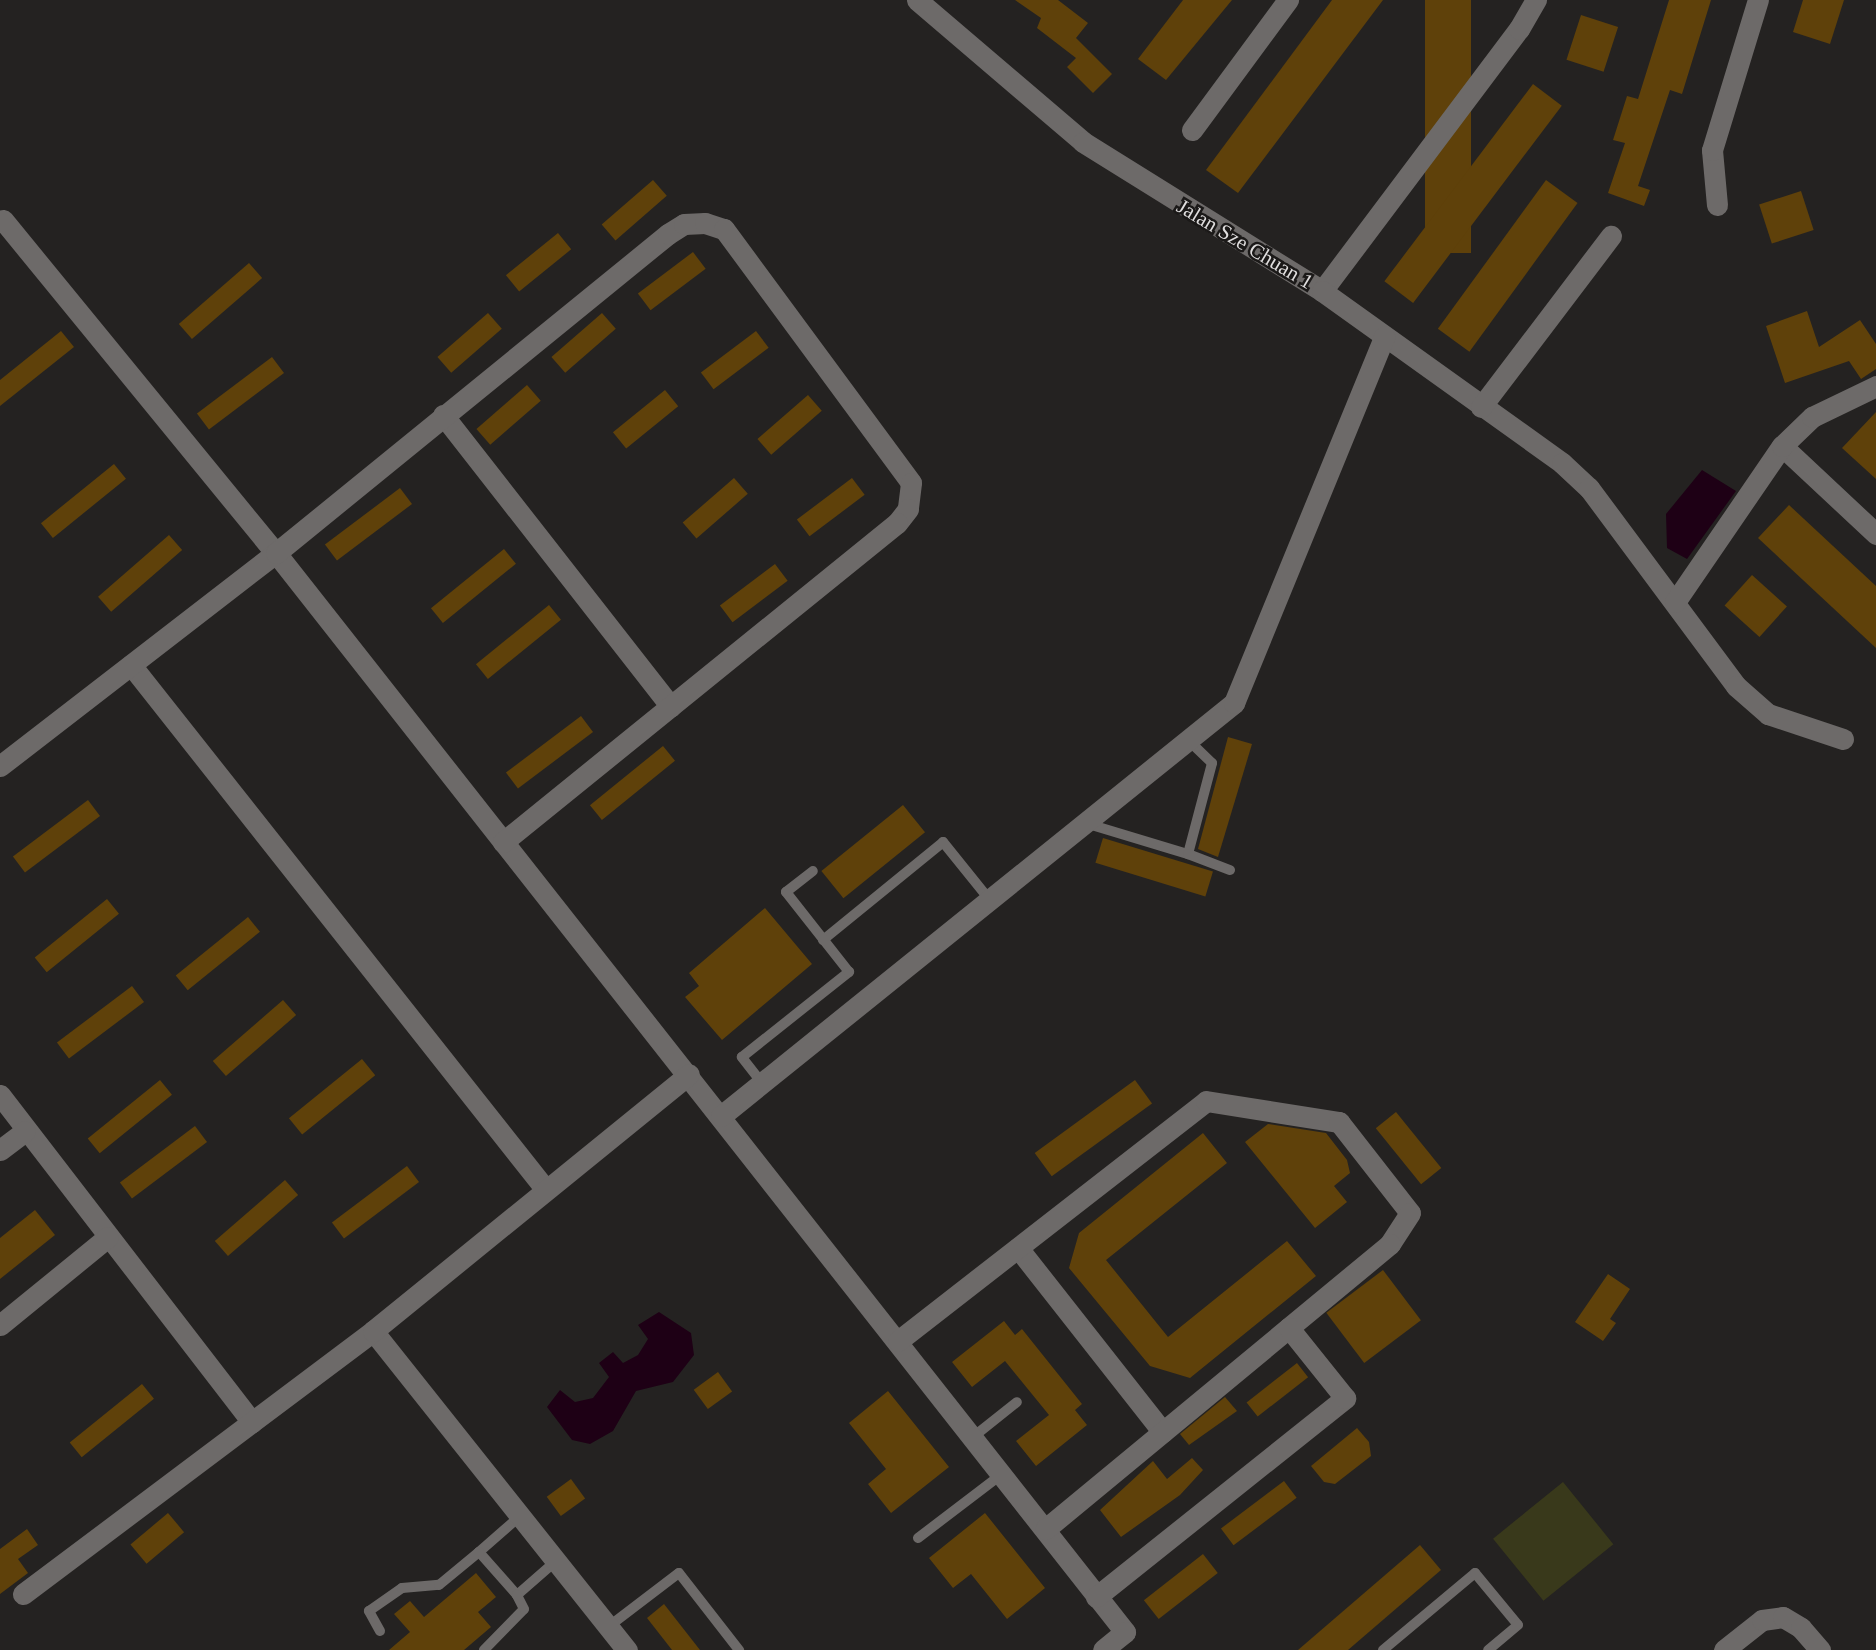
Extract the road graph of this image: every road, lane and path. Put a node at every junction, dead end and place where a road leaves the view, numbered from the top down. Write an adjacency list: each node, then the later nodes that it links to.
1 (917, 0): 9 (street, Jalan Sze Chuan 1)
2 (1288, 0): 5 (street)
3 (1536, 0): 9 (street, Jalan Sze Chuan 1)
4 (1758, 0): 6 (street)
5 (1192, 130)
6 (1717, 205)
7 (3, 220): 16 (street)
8 (1611, 236): 12 (street)
9 (1322, 291): 10 (street)
10 (1384, 338): 12 (street); 21 (street)
11 (1876, 386): 14 (street)
12 (1481, 407): 17 (street)
13 (443, 415): 16 (street); 19 (street); 19 (street)
14 (1782, 446): 15 (street); 17 (street)
15 (1876, 534)
16 (276, 553): 18 (street); 24 (street)
17 (1675, 603): 20 (street)
18 (131, 665): 22 (street); 36 (street)
19 (671, 707): 24 (street)
20 (1843, 739)
21 (1188, 740): 23 (street); 25 (lane)
22 (0, 766)
23 (1084, 823): 25 (lane); 28 (street)
24 (503, 842): 30 (street)
25 (1188, 854): 26 (lane)
26 (1230, 870)
27 (813, 871): 29 (lane)
28 (989, 899): 29 (lane); 31 (street)
29 (823, 940): 31 (lane)
30 (689, 1074): 33 (street); 36 (street)
31 (762, 1083): 33 (street)
32 (0, 1095): 34 (street)
33 (721, 1115): 42 (street)
34 (25, 1130): 35 (street); 37 (street)
35 (0, 1150)
36 (546, 1190): 41 (street)
37 (108, 1237): 39 (street); 44 (street)
38 (1018, 1248): 40 (street); 42 (street); 45 (street)
39 (0, 1325)
40 (1289, 1328): 45 (street); 55 (street)
41 (373, 1331): 44 (street); 48 (street)
42 (898, 1341): 46 (street)
43 (1017, 1402): 46 (lane)
44 (252, 1422): 53 (street)
45 (1163, 1432): 49 (street)
46 (973, 1437): 47 (street)
47 (1002, 1474): 49 (street); 50 (lane)
48 (520, 1516): 51 (lane); 52 (street)
49 (1045, 1529): 55 (street)
50 (918, 1538)
51 (479, 1552): 54 (lane); 57 (lane)
52 (556, 1561): 54 (lane); 56 (street)
53 (23, 1594)
54 (517, 1595): 58 (lane)
55 (1096, 1597): 61 (street)
56 (608, 1627): 59 (street); 60 (lane)
57 (380, 1631)
58 (484, 1650)
59 (627, 1650)
60 (739, 1650)
61 (1103, 1650)
62 (1383, 1650): 63 (lane)
63 (1488, 1650)
64 (1724, 1650): 65 (street)
65 (1820, 1650)

